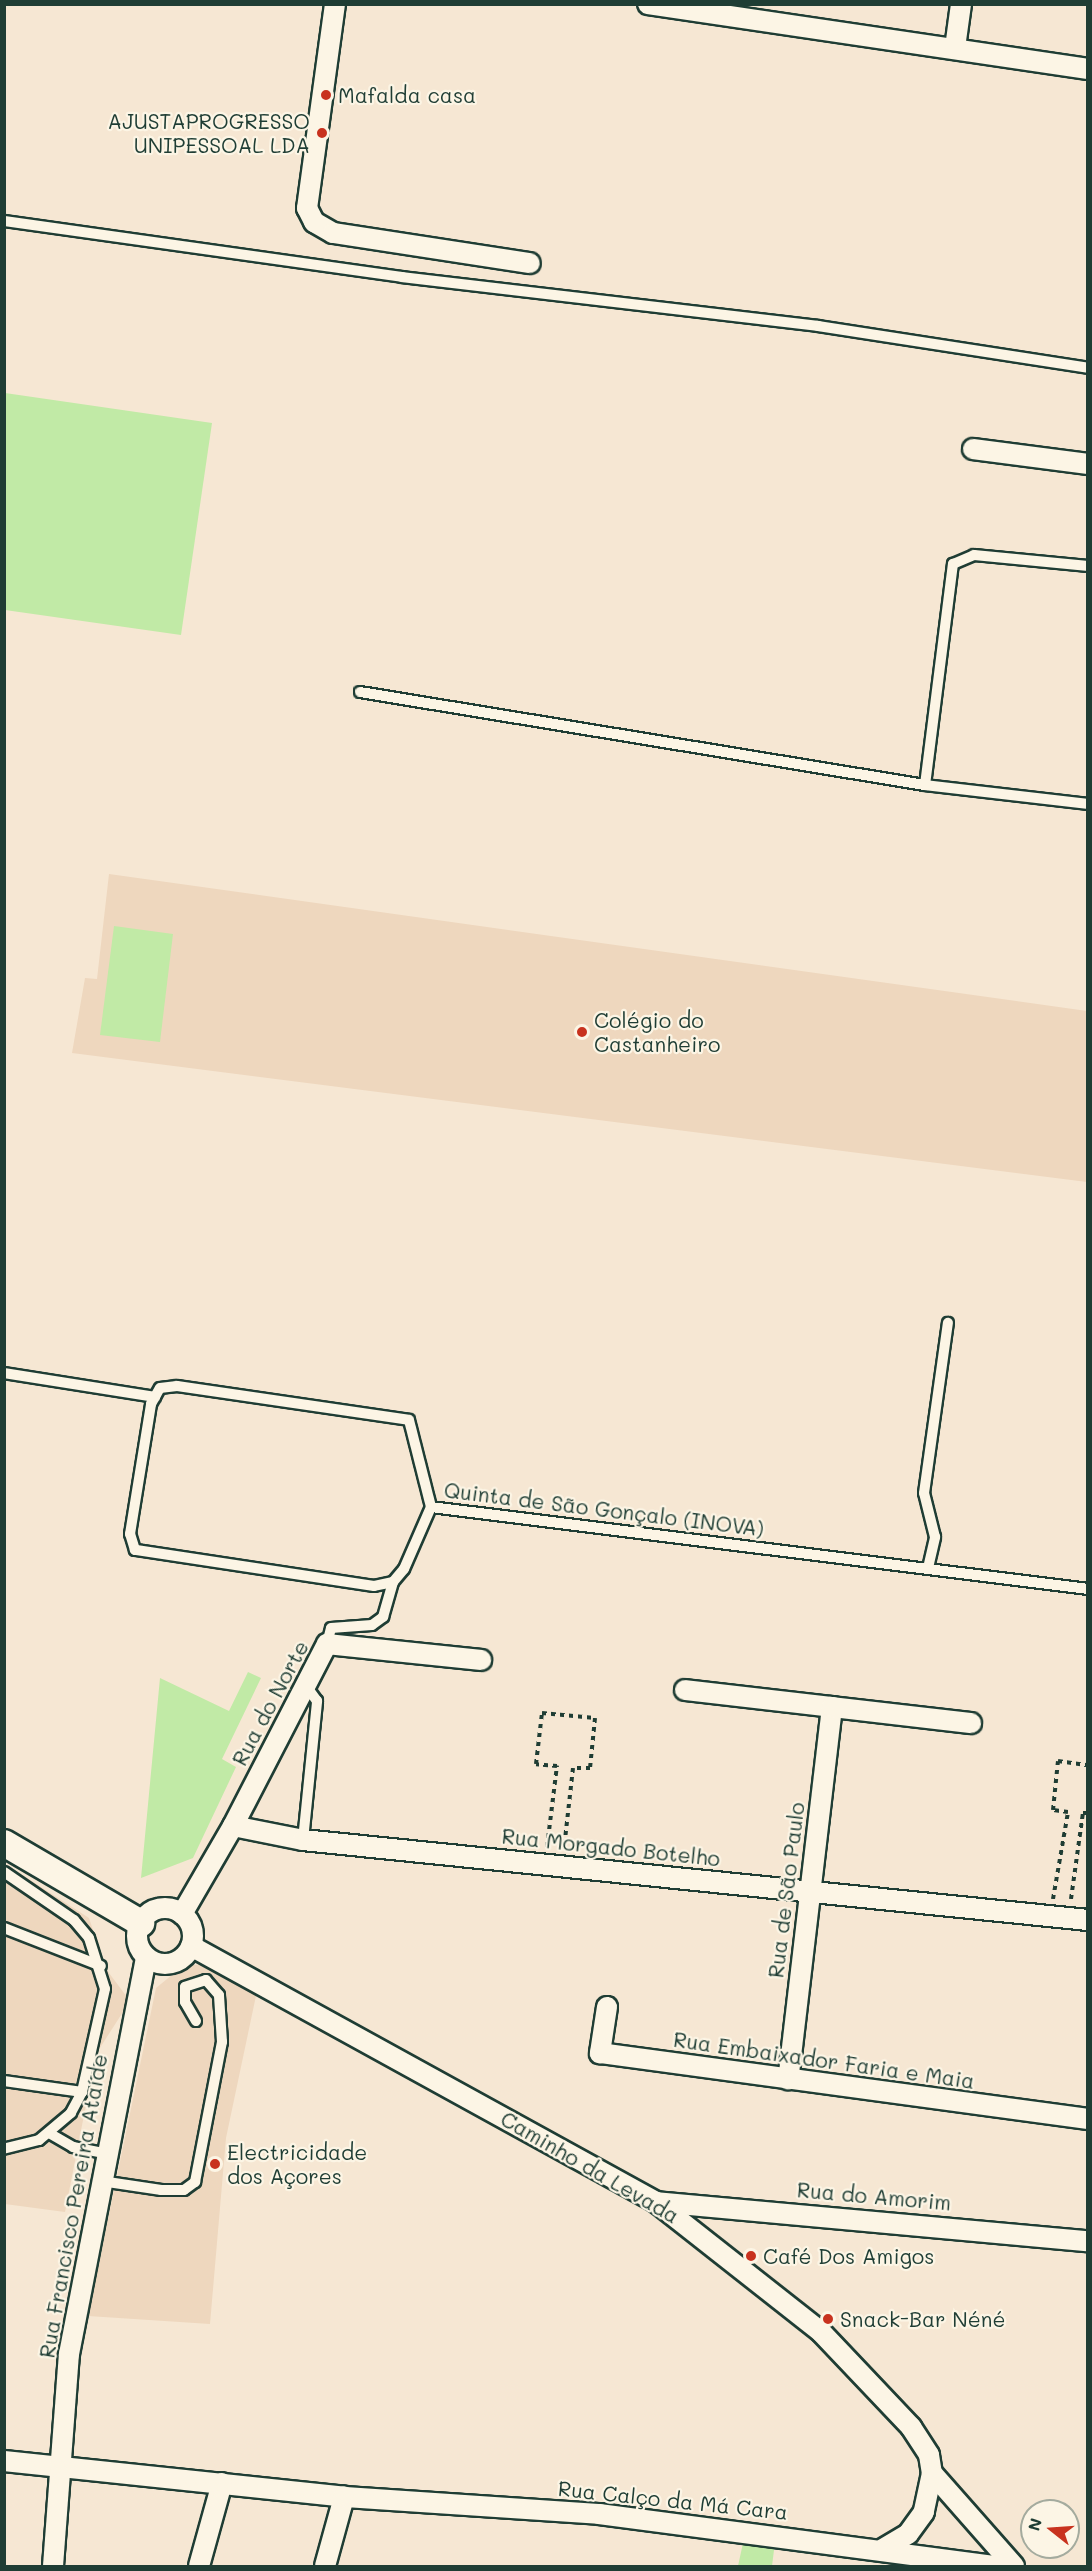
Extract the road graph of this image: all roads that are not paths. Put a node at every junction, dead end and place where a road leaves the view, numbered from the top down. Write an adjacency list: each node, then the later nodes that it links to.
1 (335, 4): 8 (street)
2 (648, 4): 4 (street)
3 (961, 4): 5 (street)
4 (669, 6): 5 (street)
5 (955, 48): 6 (street)
6 (1088, 69)
7 (4, 221): 9 (lane)
8 (530, 263)
9 (1088, 368)
10 (973, 448): 11 (street)
11 (1088, 464)
12 (1088, 566): 14 (lane)
13 (360, 692): 14 (lane)
14 (925, 785): 15 (lane)
15 (1088, 804)
16 (948, 1323): 20 (lane)
17 (4, 1373): 18 (lane)
18 (155, 1396): 19 (lane); 21 (lane)
19 (431, 1507): 20 (lane, Quinta de São Gonçalo (INOVA)); 21 (lane, Quinta de São Gonçalo (INOVA))
20 (928, 1568): 22 (lane, Quinta de São Gonçalo (INOVA))
21 (393, 1582): 23 (lane, Quinta de São Gonçalo (INOVA))
22 (1088, 1589)
23 (327, 1644): 24 (street, Rua do Norte); 25 (street, Rua do Norte)
24 (481, 1660)
25 (304, 1683): 29 (street, Rua do Norte); 30 (lane)
26 (685, 1690): 27 (street)
27 (832, 1707): 28 (street); 33 (street, Rua de São Paulo)
28 (971, 1723)
29 (233, 1826): 30 (street, Rua Morgado Botelho); 34 (street)
30 (303, 1840): 33 (street, Rua Morgado Botelho)
31 (4, 1843): 36 (street)
32 (4, 1872): 40 (lane)
33 (810, 1892): 35 (street, Rua Morgado Botelho); 43 (street, Rua de São Paulo)
34 (182, 1914): 36 (street); 38 (street)
35 (1069, 1918)
36 (141, 1923): 39 (street)
37 (4, 1928): 40 (lane)
38 (191, 1946): 39 (street); 51 (street, Caminho da Levada)
39 (146, 1957): 49 (street, Rua Francisco Pereira Ataíde)
40 (101, 1966): 45 (lane)
41 (607, 2007): 43 (street, Rua Embaixador Faria e Maia)
42 (196, 2021): 50 (lane)
43 (788, 2079): 46 (street, Rua Embaixador Faria e Maia)
44 (4, 2081): 45 (lane)
45 (82, 2092): 47 (lane)
46 (1088, 2119)
47 (49, 2133): 48 (lane); 49 (lane)
48 (4, 2149)
49 (105, 2153): 50 (street, Rua Francisco Pereira Ataíde)
50 (101, 2181): 54 (street, Rua Francisco Pereira Ataíde)
51 (656, 2202): 52 (street, Rua do Amorim); 55 (street, Caminho da Levada)
52 (1088, 2241)
53 (4, 2461): 54 (street, Rua Calço da Má Cara)
54 (60, 2466): 56 (street, Rua Calço da Má Cara); 59 (street, Rua Francisco Pereira Ataíde)
55 (932, 2473): 58 (street); 63 (street)
56 (222, 2483): 57 (street, Rua Calço da Má Cara); 60 (street)
57 (344, 2497): 58 (street, Rua Calço da Má Cara); 61 (street)
58 (883, 2549): 62 (street, Rua Calço da Má Cara)
59 (53, 2566)
60 (199, 2566)
61 (325, 2566)
62 (996, 2566)
63 (1014, 2566)

